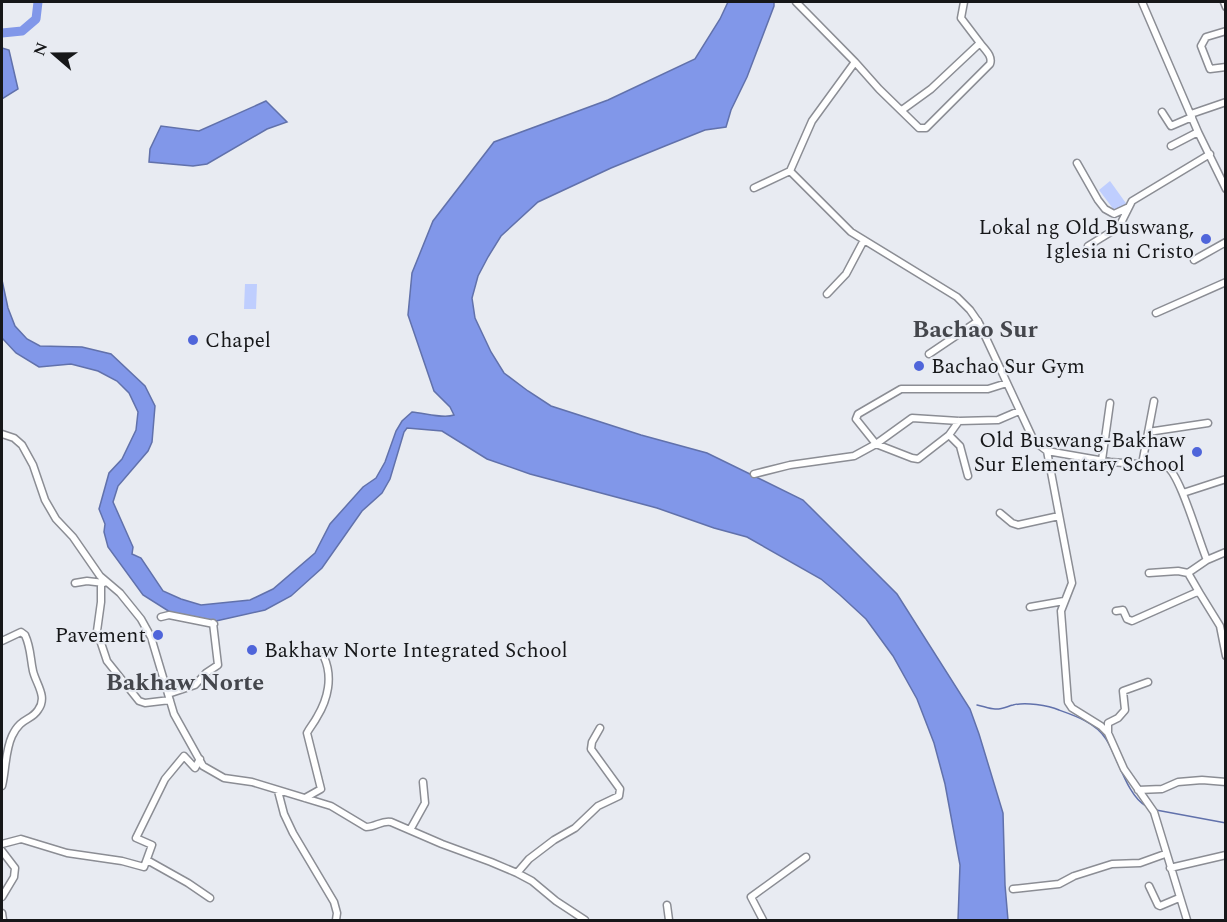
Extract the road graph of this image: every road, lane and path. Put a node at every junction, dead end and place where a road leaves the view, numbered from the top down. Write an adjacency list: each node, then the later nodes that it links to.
1 (796, 2): 8 (street)
2 (964, 2): 7 (street)
3 (1142, 2): 13 (street)
4 (1224, 2): 5 (street)
5 (1226, 7)
6 (1226, 31): 9 (street)
7 (980, 43): 11 (street); 11 (street)
8 (855, 62): 11 (street); 18 (street)
9 (1226, 66)
10 (1226, 102): 13 (street)
11 (902, 111)
12 (1162, 112): 13 (street)
13 (1191, 115): 14 (street)
14 (1198, 132): 15 (street); 16 (street)
15 (1171, 146)
16 (1210, 154): 20 (street); 21 (street)
17 (1077, 163): 21 (street)
18 (790, 171): 19 (street); 22 (street)
19 (754, 188)
20 (1226, 189)
21 (1130, 206): 24 (street)
22 (864, 240): 27 (street); 29 (street)
23 (1226, 242): 25 (street)
24 (1088, 246)
25 (1194, 260)
26 (1226, 282): 28 (street)
27 (827, 294)
28 (1156, 313)
29 (978, 321): 30 (street); 31 (street)
30 (929, 354)
31 (1006, 383): 34 (street); 40 (street)
32 (1154, 401): 37 (street)
33 (1110, 403): 42 (street)
34 (1019, 411): 35 (street); 41 (street)
35 (960, 421): 39 (street); 40 (street)
36 (1208, 423): 37 (street)
37 (1148, 432): 43 (street)
38 (2, 434): 55 (street)
39 (949, 435): 40 (street); 45 (street)
40 (876, 444): 44 (street)
41 (1047, 451): 42 (street); 49 (street)
42 (1102, 460): 43 (street)
43 (1142, 464): 47 (street)
44 (754, 474)
45 (968, 476)
46 (1226, 479): 47 (street)
47 (1183, 493): 51 (street)
48 (1000, 513): 49 (street)
49 (1059, 516): 57 (street)
50 (1226, 552): 51 (street)
51 (1207, 560): 53 (street)
52 (1149, 573): 53 (street)
53 (1188, 573): 56 (street)
54 (75, 583): 55 (street)
55 (104, 583): 65 (street); 65 (street)
56 (1199, 591): 59 (street); 62 (street)
57 (1064, 602): 58 (street); 67 (street)
58 (1030, 607)
59 (1116, 611)
60 (161, 616): 65 (street)
61 (2, 640): 71 (street)
62 (1226, 656)
63 (324, 657): 74 (street)
64 (1148, 682): 67 (street)
65 (169, 697): 68 (street)
66 (600, 728): 83 (street)
67 (1108, 733): 72 (street)
68 (200, 759): 73 (street); 81 (street)
69 (423, 782): 75 (street)
70 (1226, 782): 72 (street)
71 (2, 786)
72 (1138, 790): 78 (street)
73 (278, 791): 74 (street); 92 (street)
74 (305, 798): 75 (street)
75 (410, 830): 83 (street)
76 (2, 844): 81 (street)
77 (2, 851): 86 (street)
78 (1165, 854): 82 (street); 85 (street)
79 (1226, 855): 82 (street)
80 (806, 857): 95 (street)
81 (147, 860): 87 (street)
82 (1170, 868): 88 (street)
83 (517, 873): 93 (street)
84 (1149, 886): 88 (street)
85 (1013, 890)
86 (2, 897)
87 (210, 898)
88 (1179, 898): 96 (street)
89 (668, 905): 94 (street)
90 (2, 913): 91 (street)
91 (3, 921)
92 (336, 921)
93 (585, 921)
94 (669, 921)
95 (763, 921)
96 (1187, 921)

